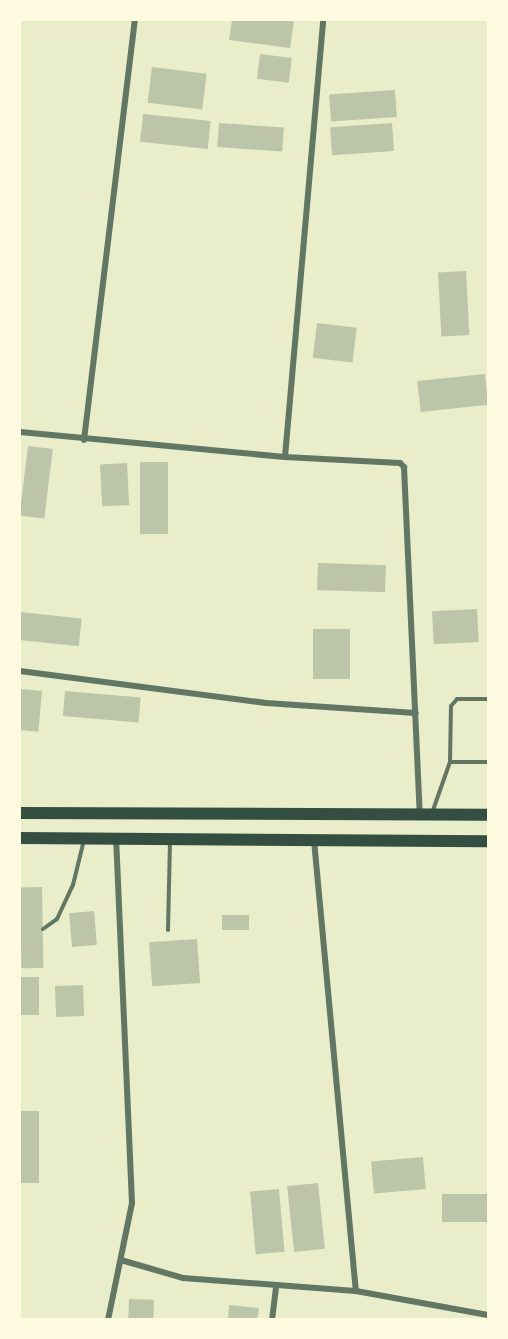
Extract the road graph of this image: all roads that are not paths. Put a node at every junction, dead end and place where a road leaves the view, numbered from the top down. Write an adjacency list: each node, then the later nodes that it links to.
1 (135, 20): 4 (street)
2 (323, 20): 5 (street)
3 (20, 432): 4 (street)
4 (84, 440): 5 (street)
5 (285, 457): 8 (street)
6 (20, 671): 8 (street)
7 (489, 699): 9 (lane)
8 (416, 713): 12 (street)
9 (450, 762): 10 (lane); 12 (lane)
10 (489, 762)
11 (20, 813): 12 (highway)
12 (425, 815): 13 (highway)
13 (489, 815)
14 (20, 838): 15 (highway)
15 (84, 839): 16 (highway); 20 (lane)
16 (116, 839): 18 (highway); 22 (street)
17 (314, 840): 18 (highway); 19 (highway); 24 (street)
18 (170, 841): 21 (lane)
19 (489, 841)
20 (43, 929)
21 (168, 930)
22 (121, 1260): 23 (street); 27 (street)
23 (276, 1285): 24 (street); 28 (street)
24 (356, 1292): 26 (street)
25 (489, 1315): 26 (street)
26 (477, 1316)
27 (108, 1320)
28 (272, 1320)

